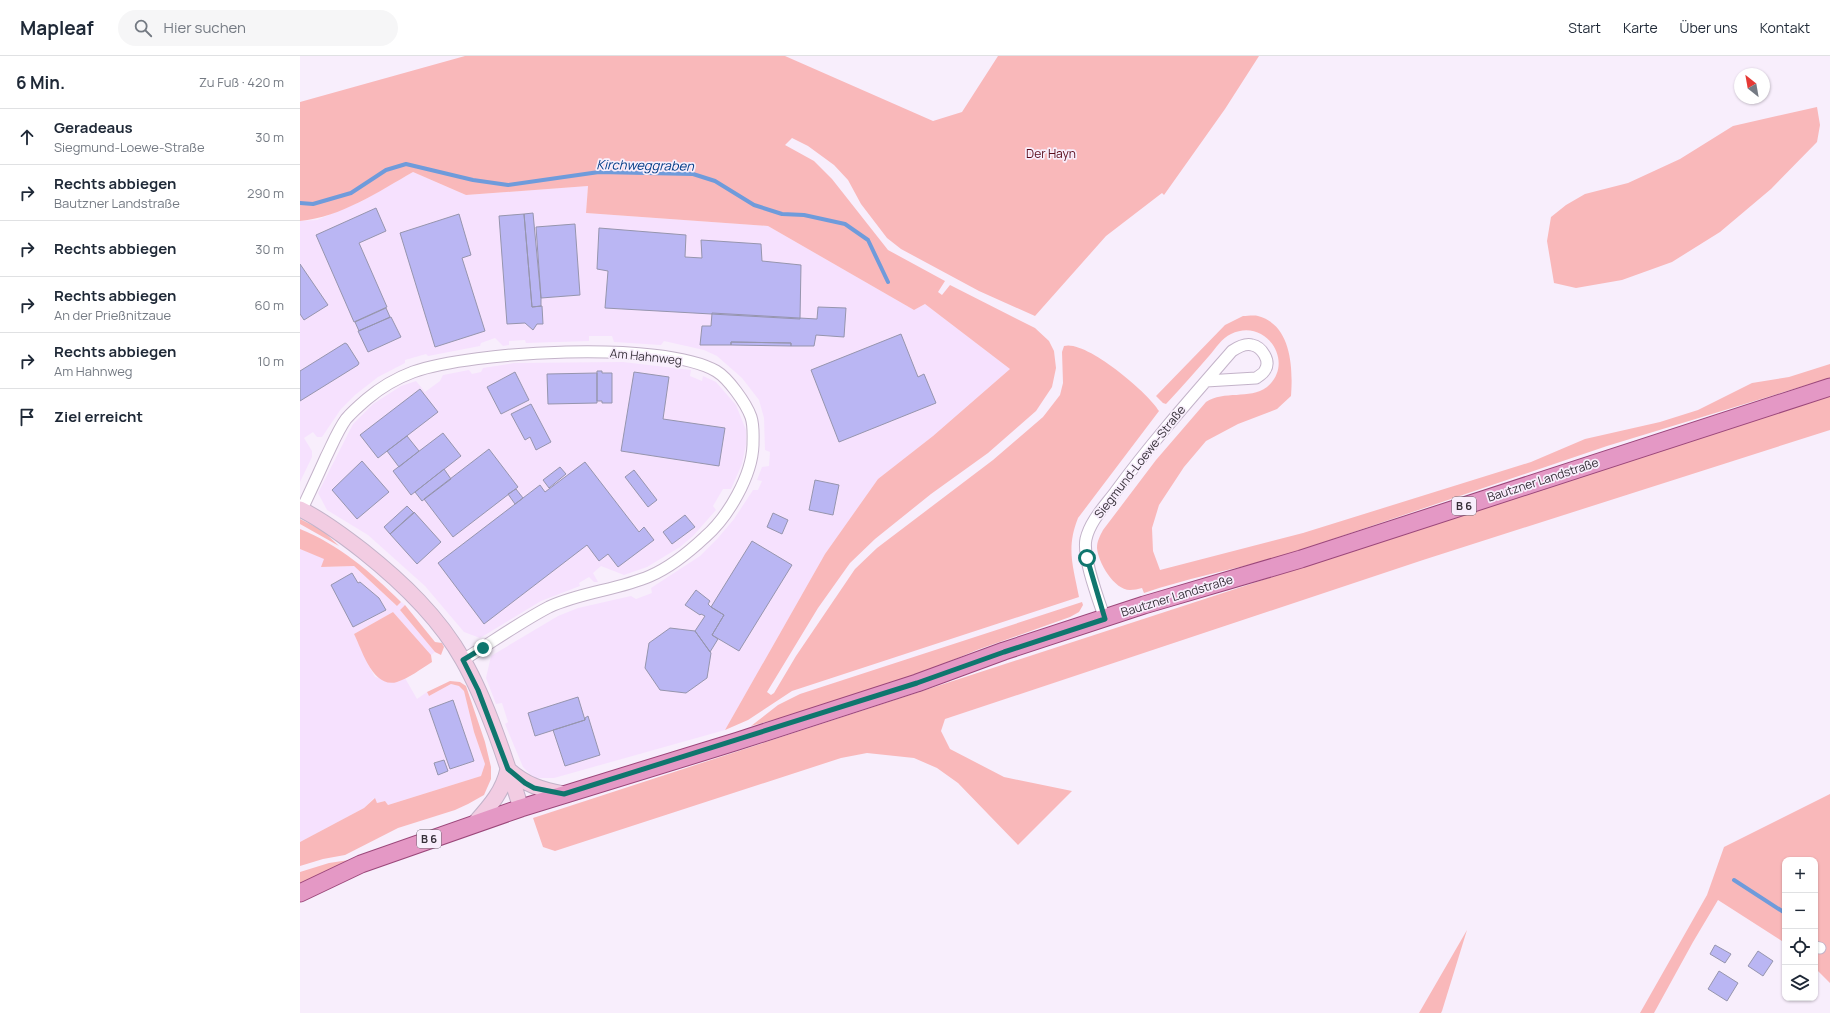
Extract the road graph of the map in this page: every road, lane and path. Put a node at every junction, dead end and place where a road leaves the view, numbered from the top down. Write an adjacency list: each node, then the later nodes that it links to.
1 (1206, 380): 1 (street, Siegmund-Loewe-Straße); 4 (street, Siegmund-Loewe-Straße)
2 (1830, 387): 4 (main road, Bautzner Landstraße / B 6)
3 (301, 509): 5 (street); 5 (street, Am Hahnweg)
4 (1105, 619): 7 (main road, Bautzner Landstraße / B 6)
5 (463, 660): 6 (street)
6 (508, 769): 7 (street); 8 (street); 9 (street)
7 (564, 794): 8 (main road, Bautzner Landstraße / B 6)
8 (521, 808): 9 (main road, Bautzner Landstraße / B 6)
9 (474, 824): 10 (main road, Bautzner Landstraße / B 6)
10 (300, 893)

